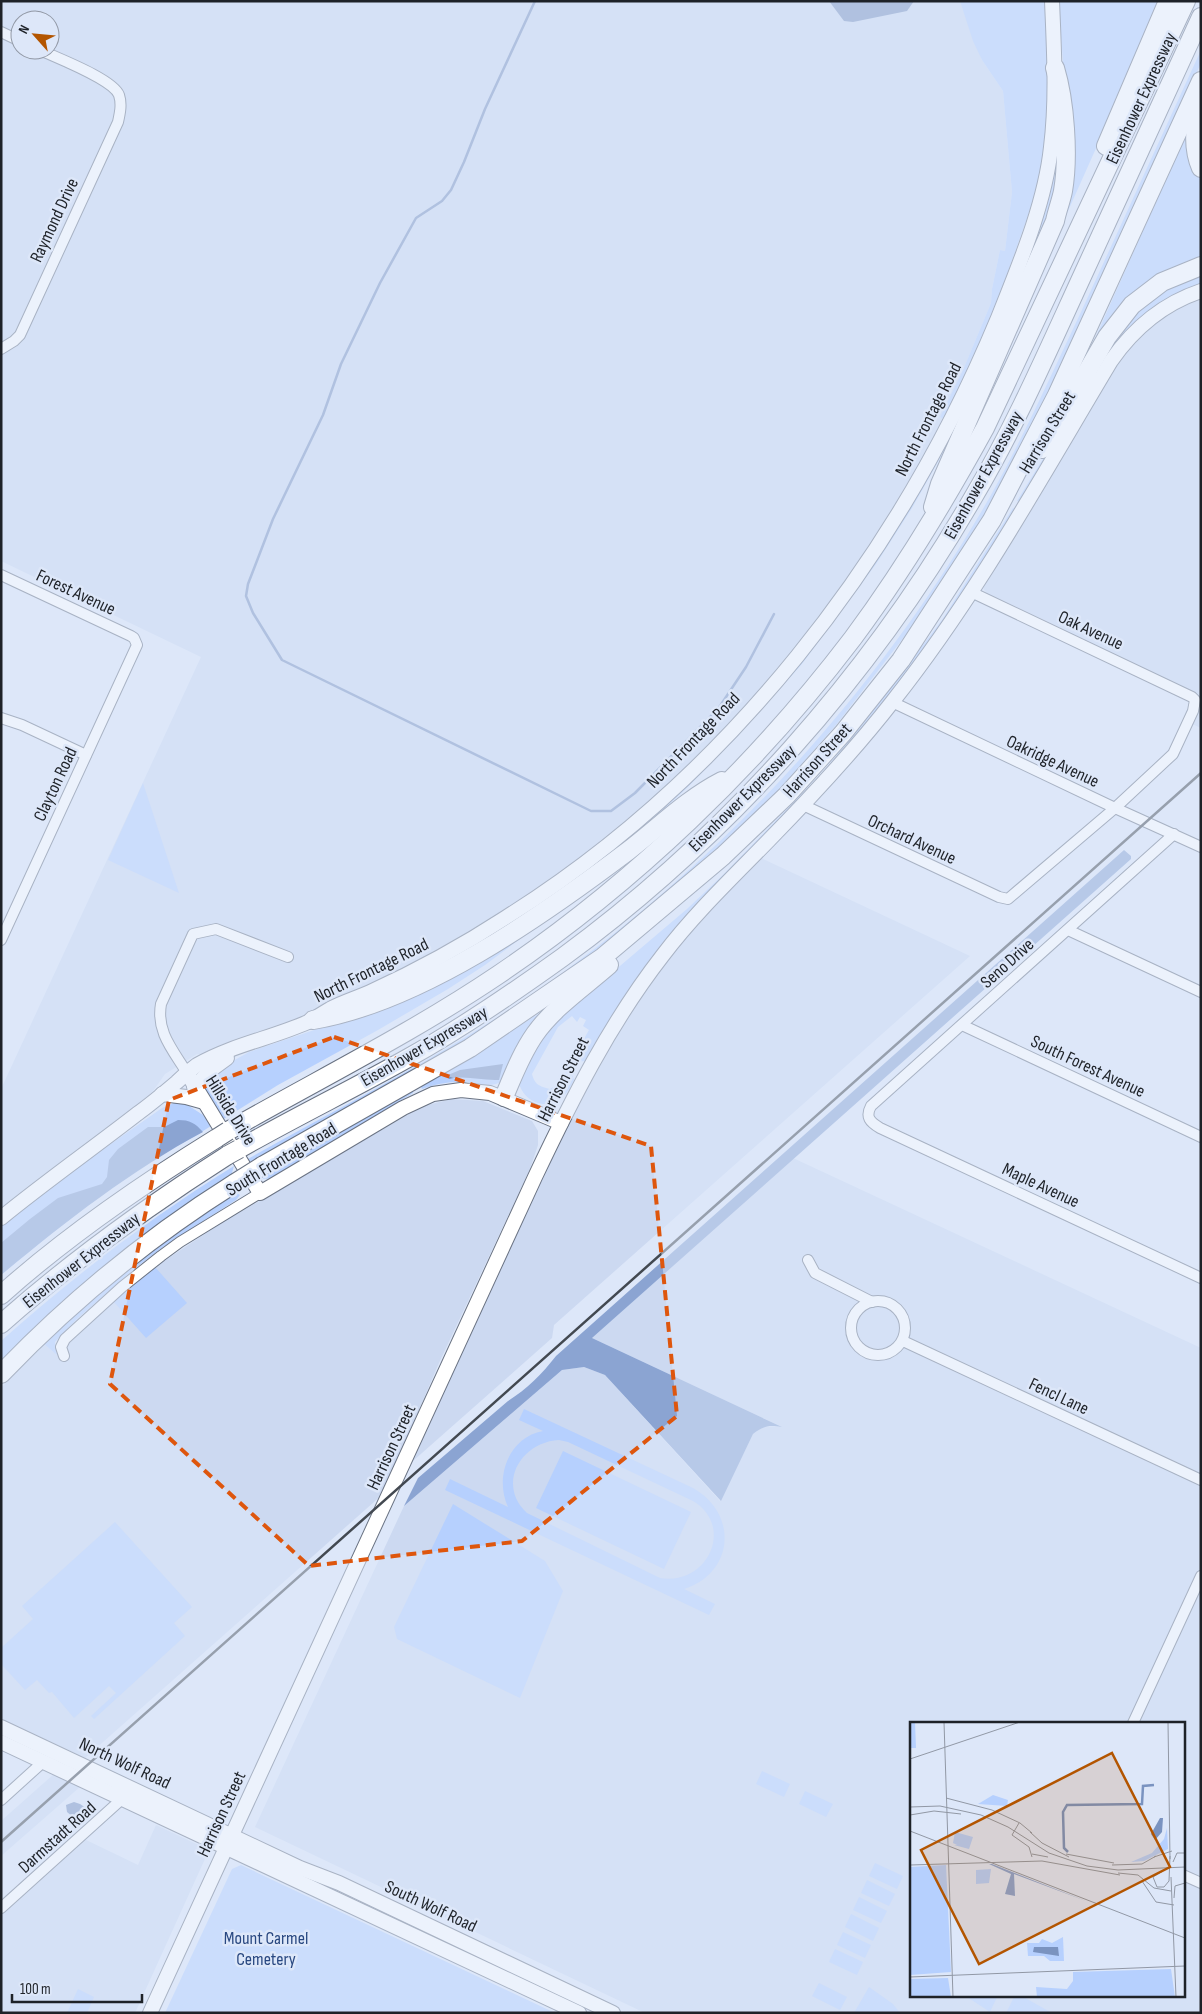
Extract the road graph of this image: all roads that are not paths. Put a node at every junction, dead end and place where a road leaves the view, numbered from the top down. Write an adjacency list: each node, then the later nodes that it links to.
1 (1052, 1): 8 (main road, North Frontage Road)
2 (1168, 1): 12 (highway)
3 (1186, 1): 12 (highway, Eisenhower Expressway)
4 (1197, 1): 5 (highway)
5 (1201, 3)
6 (1201, 17): 51 (highway, Eisenhower Expressway)
7 (60, 59): 15 (street, Raymond Drive)
8 (1055, 68): 17 (highway); 34 (main road, North Frontage Road)
9 (1201, 81): 16 (highway)
10 (1201, 104): 11 (highway)
11 (1201, 168)
12 (1072, 242): 17 (highway, Eisenhower Expressway)
13 (1201, 266): 16 (highway)
14 (1201, 291): 19 (main road, Harrison Street)
15 (1, 349)
16 (992, 520): 29 (highway)
17 (924, 533): 24 (highway, Eisenhower Expressway)
18 (1, 575): 20 (street, Forest Avenue)
19 (971, 592): 21 (main road, Harrison Street); 26 (street, Oak Avenue)
20 (136, 641): 23 (street, Clayton Road)
21 (892, 702): 25 (main road, Harrison Street); 26 (street, Oakridge Avenue)
22 (1, 718): 23 (street)
23 (86, 755): 31 (street, Clayton Road)
24 (738, 772): 34 (highway); 49 (highway, Eisenhower Expressway)
25 (803, 805): 26 (street, Orchard Avenue); 43 (main road, Harrison Street)
26 (1115, 808): 27 (street, Oakridge Avenue)
27 (1174, 834): 28 (street, Oakridge Avenue); 30 (street, Seno Drive)
28 (1201, 847)
29 (723, 856): 40 (highway); 54 (highway, bridge)
30 (1068, 930): 33 (street); 35 (street, Seno Drive)
31 (1, 940)
32 (288, 957): 37 (street)
33 (1201, 992)
34 (313, 1020): 36 (main road, North Frontage Road)
35 (962, 1025): 42 (street, Seno Drive); 44 (street, South Forest Avenue)
36 (265, 1038): 37 (main road, North Frontage Road); 38 (main road)
37 (187, 1073): 38 (main road, Hillside Drive); 39 (main road, North Frontage Road)
38 (194, 1087): 41 (main road, Hillside Drive)
39 (162, 1094): 41 (main road); 46 (main road, North Frontage Road)
40 (504, 1098): 43 (main road, South Frontage Road); 45 (main road, South Frontage Road)
41 (204, 1102): 45 (main road, Hillside Drive)
42 (869, 1118): 48 (street, Maple Avenue)
43 (561, 1123): 63 (main road, Harrison Street)
44 (1201, 1137)
45 (260, 1193): 53 (street, South Frontage Road)
46 (1, 1218)
47 (808, 1260): 50 (street)
48 (1201, 1278)
49 (1, 1295)
50 (872, 1302): 52 (street); 52 (street)
51 (1, 1324)
52 (903, 1341): 55 (street, Fencl Lane)
53 (64, 1356)
54 (1, 1374)
55 (1201, 1480)
56 (1201, 1576): 57 (street)
57 (1133, 1722)
58 (1, 1726): 60 (main road, North Wolf Road)
59 (1, 1742): 60 (main road, North Wolf Road)
60 (45, 1755): 61 (main road, North Wolf Road); 62 (street)
61 (126, 1792): 63 (main road, North Wolf Road); 66 (street, Darmstadt Road)
62 (1, 1800)
63 (229, 1841): 67 (main road, Harrison Street); 68 (main road, South Wolf Road); 69 (main road, South Wolf Road)
64 (1184, 1875): 65 (street)
65 (1201, 1883)
66 (1, 1908)
67 (150, 2013)
68 (579, 2013)
69 (613, 2013)

